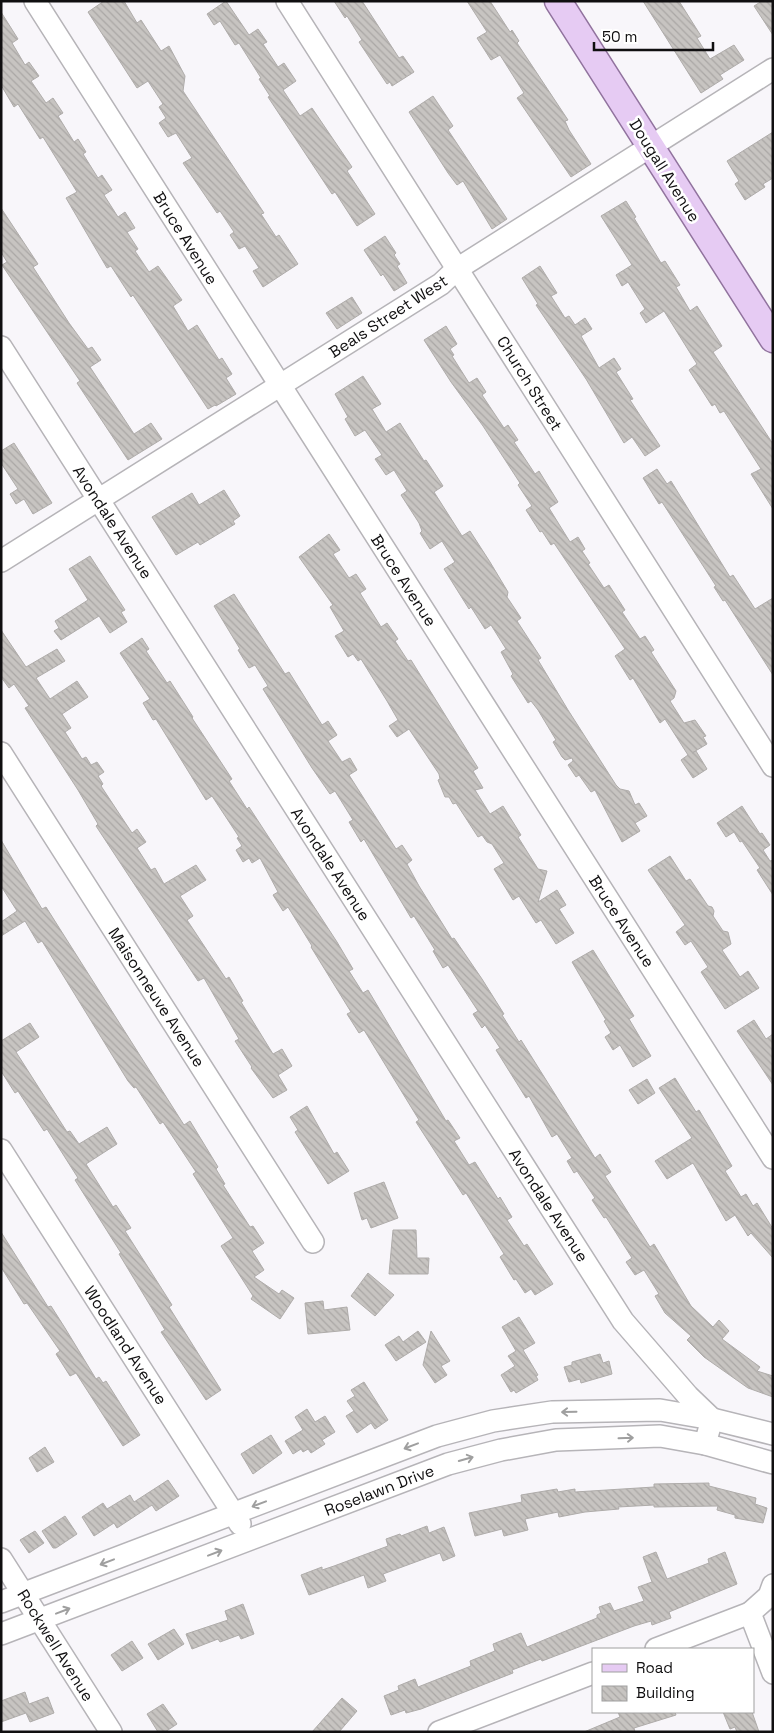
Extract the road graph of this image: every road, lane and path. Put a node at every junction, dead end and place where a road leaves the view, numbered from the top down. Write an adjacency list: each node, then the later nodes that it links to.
1 (35, 1): 9 (street, Bruce Avenue)
2 (287, 1): 6 (street, Church Street)
3 (558, 1): 5 (main road, Dougall Avenue)
4 (773, 69): 5 (street, Beals Street West)
5 (650, 146): 6 (street, Beals Street West); 7 (main road, Dougall Avenue)
6 (457, 269): 9 (street, Beals Street West); 13 (street, Church Street)
7 (773, 339)
8 (1, 347): 10 (street, Avondale Avenue)
9 (280, 385): 10 (street, Beals Street West); 15 (street, Bruce Avenue)
10 (99, 500): 11 (street, Beals Street West); 17 (street, Avondale Avenue)
11 (1, 561)
12 (1, 753): 16 (street, Maisonneuve Avenue)
13 (770, 755)
14 (1, 1150): 23 (street, Woodland Avenue)
15 (773, 1158)
16 (314, 1242)
17 (669, 1375): 18 (street); 19 (street, Avondale Avenue)
18 (660, 1410): 19 (street, Roselawn Drive); 23 (street, Roselawn Drive, one-way to 23)
19 (712, 1419): 20 (street, Roselawn Drive); 21 (street)
20 (773, 1434)
21 (705, 1444): 22 (street, Roselawn Drive); 24 (street, Roselawn Drive, one-way to 21)
22 (773, 1463)
23 (234, 1514): 24 (street, Woodland Avenue); 27 (street, Roselawn Drive, one-way to 27)
24 (250, 1539): 30 (street, Roselawn Drive, one-way to 24)
25 (1, 1559): 27 (street, Rockwell Avenue)
26 (773, 1585): 29 (street)
27 (24, 1594): 28 (street, Roselawn Drive); 30 (street, Rockwell Avenue)
28 (1, 1602)
29 (750, 1614): 32 (street); 34 (street)
30 (40, 1620): 31 (street, Roselawn Drive); 35 (street, Rockwell Avenue)
31 (1, 1634)
32 (659, 1648)
33 (592, 1673): 36 (street)
34 (773, 1673)
35 (111, 1732)
36 (439, 1732)

